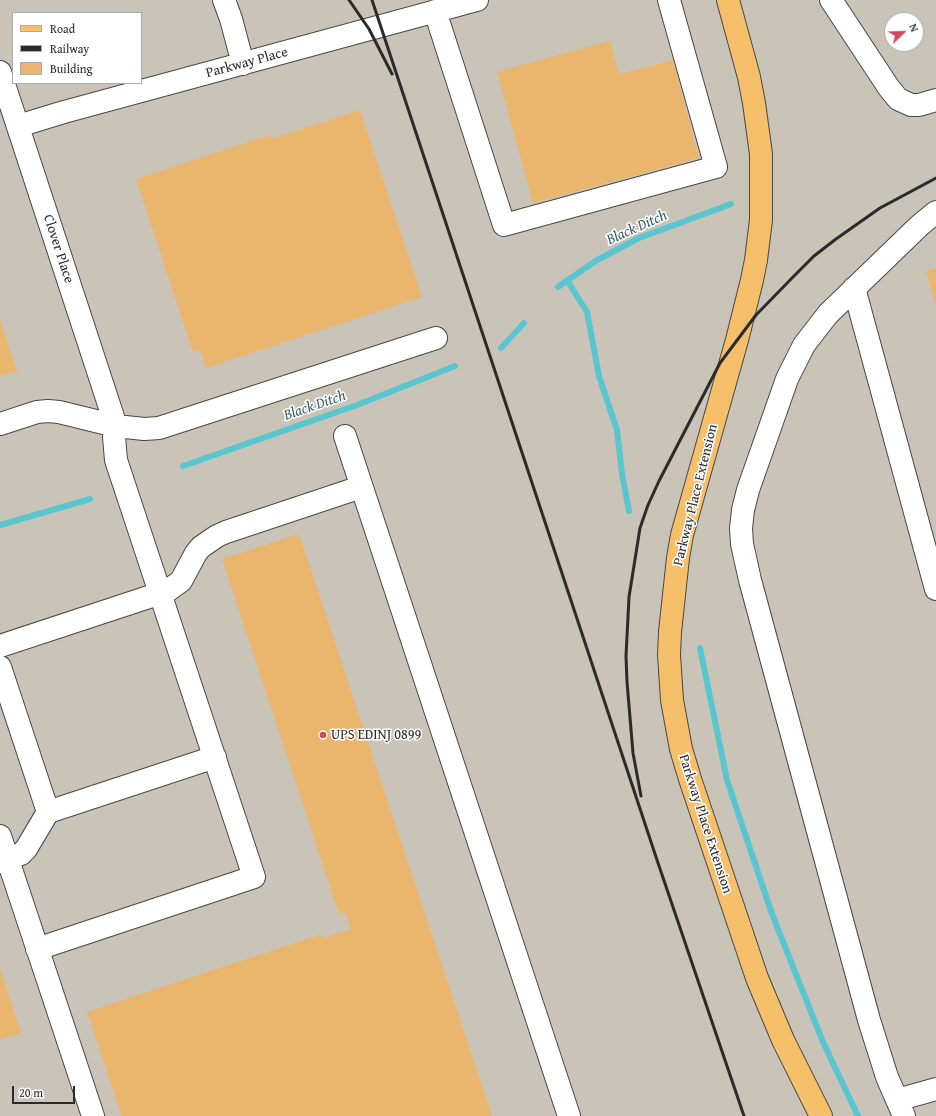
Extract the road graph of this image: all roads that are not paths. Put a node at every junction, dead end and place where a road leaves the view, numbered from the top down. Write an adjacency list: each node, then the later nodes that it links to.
1 (224, 0): 7 (street)
2 (477, 0): 6 (street, Parkway Place)
3 (669, 0): 6 (street)
4 (728, 0): 31 (main road, Parkway Place Extension)
5 (831, 0): 9 (street)
6 (435, 11): 7 (street, Parkway Place)
7 (243, 64): 10 (street, Parkway Place)
8 (0, 72): 10 (street, Clover Place)
9 (936, 100)
10 (18, 126): 15 (street, Clover Place)
11 (936, 212): 12 (street)
12 (854, 288): 18 (street); 28 (street)
13 (436, 338): 15 (street)
14 (0, 424): 15 (street)
15 (116, 426): 19 (street)
16 (345, 436): 17 (street)
17 (361, 487): 19 (street); 30 (street)
18 (936, 589)
19 (160, 593): 20 (street); 22 (street)
20 (0, 646)
21 (0, 667): 23 (street)
22 (215, 757): 23 (street); 26 (street)
23 (48, 812): 25 (street)
24 (0, 836): 25 (street)
25 (4, 861): 26 (street)
26 (37, 949): 29 (street)
27 (936, 1089): 28 (street)
28 (901, 1108)
29 (93, 1116)
30 (569, 1116)
31 (821, 1116)

